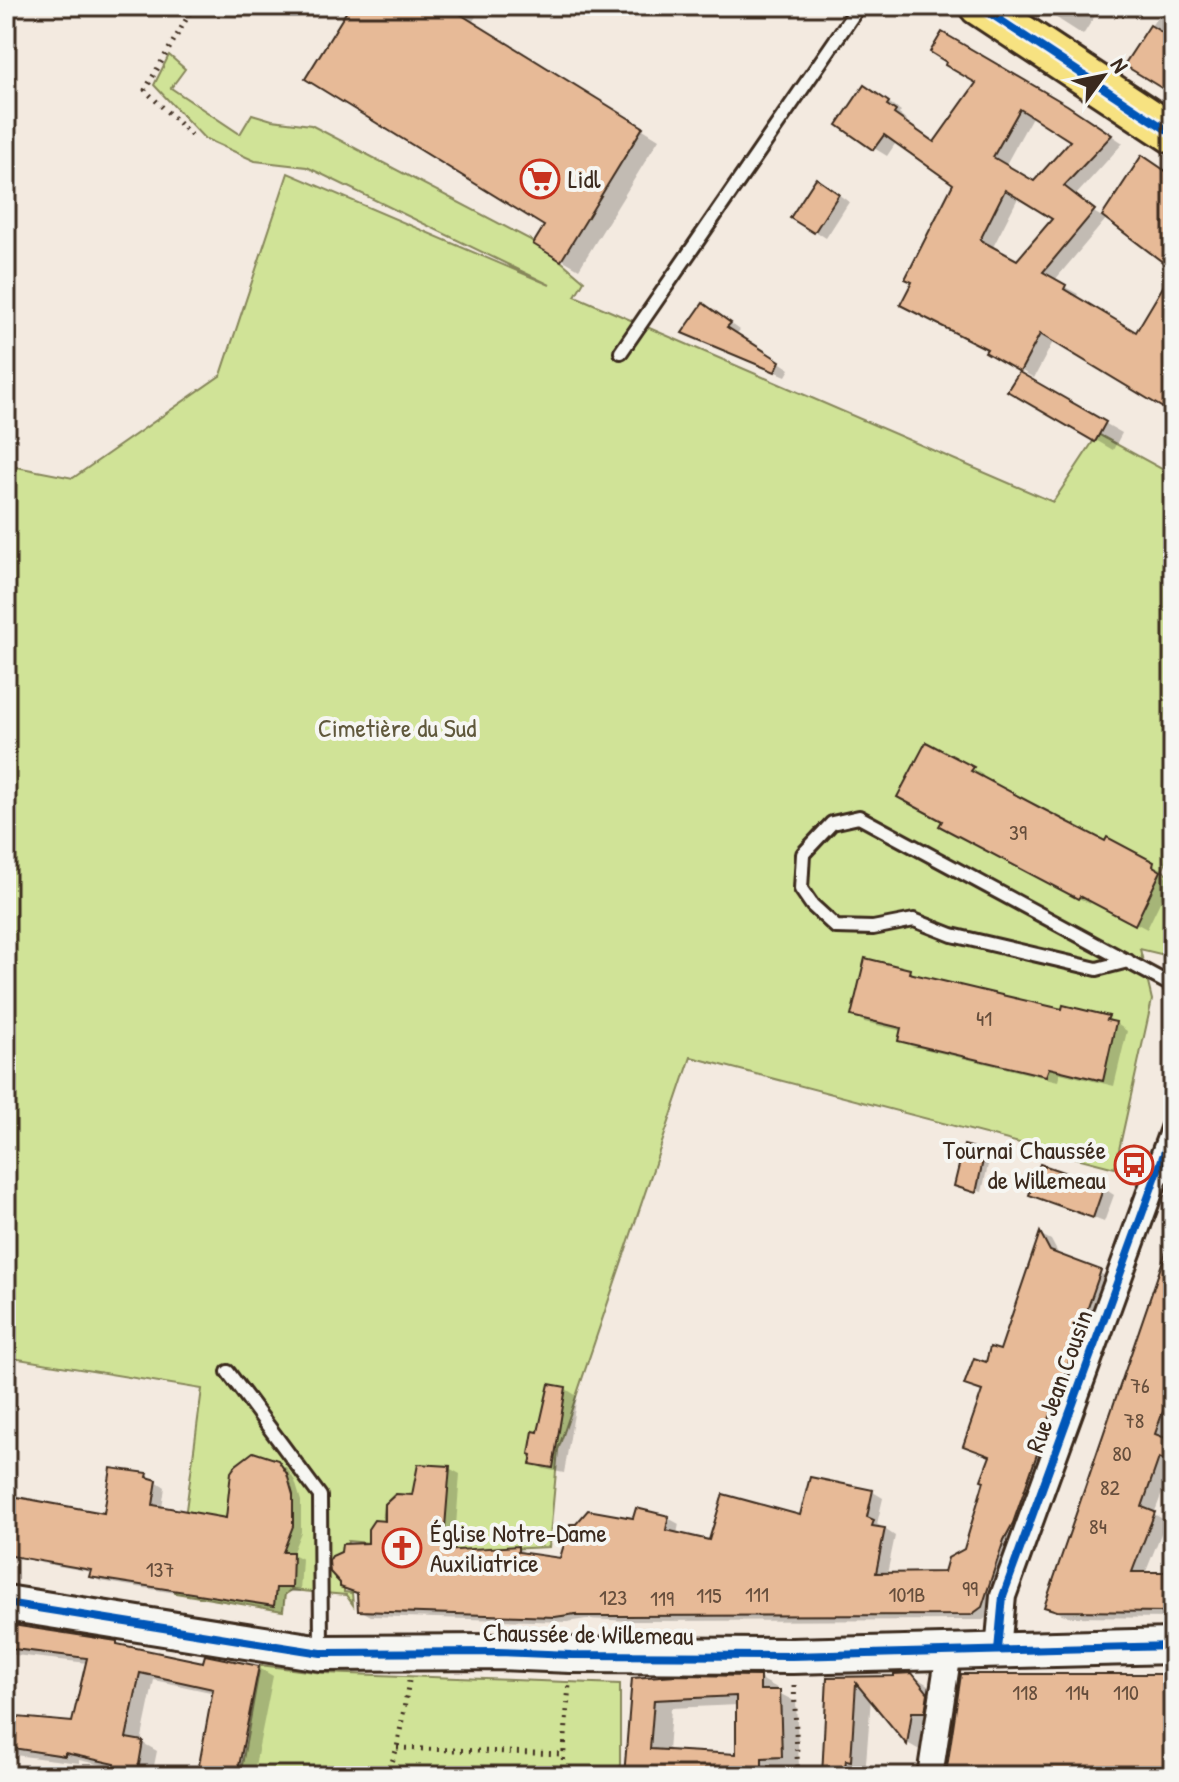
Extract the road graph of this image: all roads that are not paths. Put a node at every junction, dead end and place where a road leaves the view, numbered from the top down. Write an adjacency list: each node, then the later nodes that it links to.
1 (859, 6): 4 (lane)
2 (979, 6): 3 (main road)
3 (1173, 134)
4 (621, 352)
5 (1128, 961): 5 (lane); 6 (lane)
6 (1173, 986)
7 (1173, 1129): 11 (street, Rue Jean Cousin)
8 (228, 1372): 13 (lane)
9 (6, 1603): 13 (street, Chaussée de Willemeau)
10 (1173, 1646): 11 (street, Chaussée de Willemeau)
11 (998, 1650): 12 (street, Chaussée de Willemeau)
12 (949, 1652): 13 (street, Chaussée de Willemeau); 14 (street)
13 (321, 1653)
14 (930, 1776)

